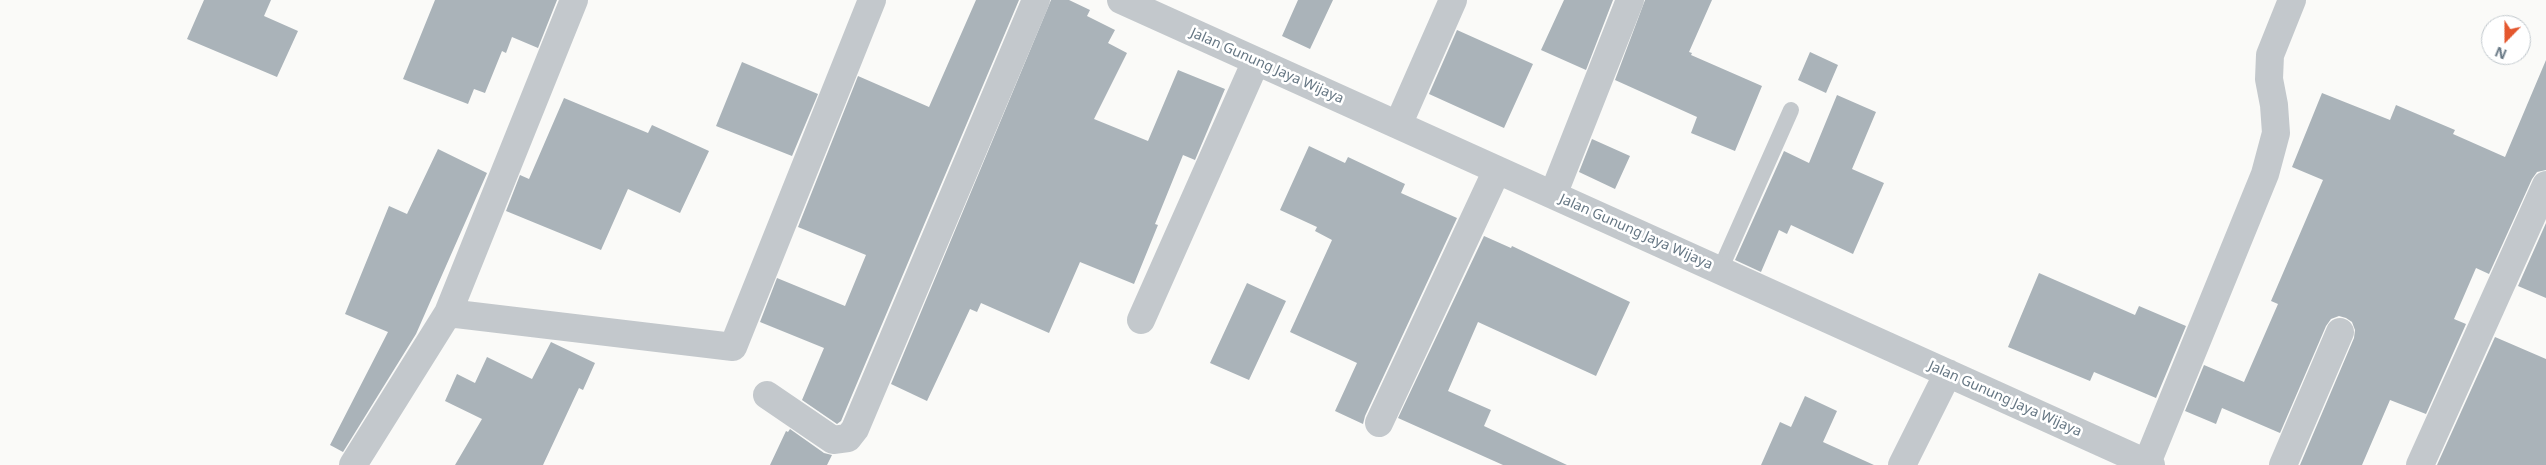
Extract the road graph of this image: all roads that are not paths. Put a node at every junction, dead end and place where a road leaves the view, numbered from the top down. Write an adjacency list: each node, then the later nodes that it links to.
1 (574, 0): 15 (street)
2 (872, 0): 15 (street)
3 (1036, 0): 19 (street)
4 (1121, 0): 8 (street, Jalan Gunung Jaya Wijaya)
5 (1453, 0): 10 (street)
6 (1630, 0): 13 (street)
7 (2292, 0): 21 (street)
8 (1256, 61): 10 (street, Jalan Gunung Jaya Wijaya); 16 (street)
9 (1791, 110): 14 (lane)
10 (1398, 125): 11 (street, Jalan Gunung Jaya Wijaya)
11 (1497, 170): 13 (street, Jalan Gunung Jaya Wijaya); 20 (street)
12 (2546, 185): 25 (street)
13 (1554, 195): 14 (street, Jalan Gunung Jaya Wijaya)
14 (1720, 270): 18 (street, Jalan Gunung Jaya Wijaya)
15 (448, 313): 22 (street)
16 (1141, 320)
17 (2340, 332): 24 (street)
18 (1948, 373): 21 (street, Jalan Gunung Jaya Wijaya); 23 (street)
19 (767, 395)
20 (1379, 423)
21 (2149, 464)
22 (353, 465)
23 (1902, 465)
24 (2283, 465)
25 (2420, 465)

